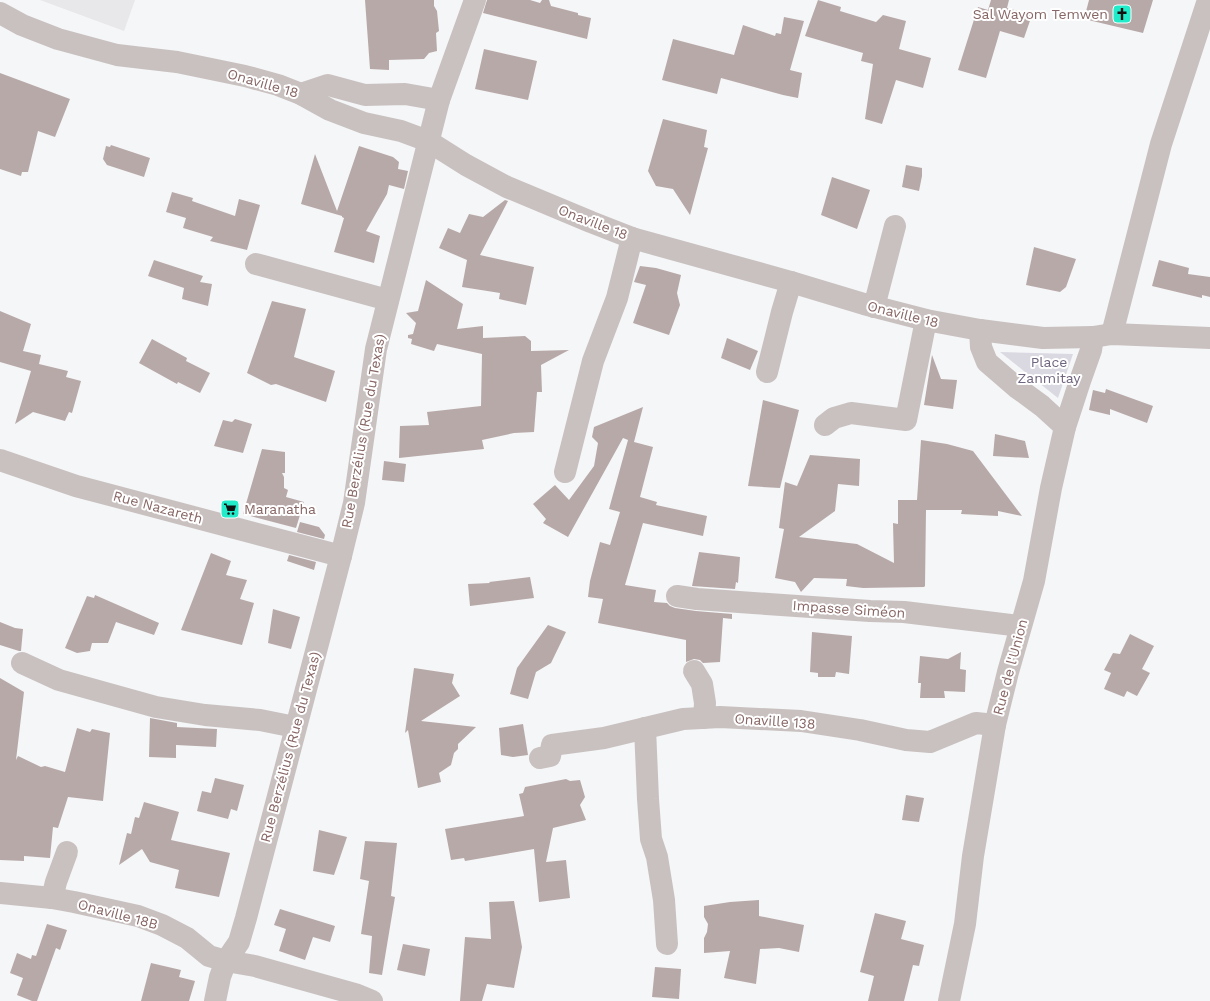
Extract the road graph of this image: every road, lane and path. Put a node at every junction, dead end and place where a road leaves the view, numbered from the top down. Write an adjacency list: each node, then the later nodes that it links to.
1 (475, 0): 5 (street, Rue Berzélius (Rue du Texas))
2 (1208, 0): 15 (street, Rue de l'Union)
3 (0, 13): 4 (street, Onaville 18)
4 (301, 94): 5 (street); 6 (street, Onaville 18)
5 (439, 100): 6 (street, Rue Berzélius (Rue du Texas))
6 (428, 141): 8 (street, Onaville 18); 11 (street, Rue Berzélius (Rue du Texas))
7 (895, 226): 12 (street)
8 (632, 238): 10 (street, Onaville 18); 21 (street)
9 (256, 264): 11 (street)
10 (791, 282): 12 (street, Onaville 18); 17 (street)
11 (388, 300): 22 (street, Rue Berzélius (Rue du Texas))
12 (874, 307): 13 (street, Onaville 18)
13 (926, 320): 14 (street, Onaville 18); 18 (street)
14 (980, 330): 15 (street, Onaville 18); 19 (street)
15 (1102, 335): 16 (street, Onaville 18); 19 (street, Rue de l'Union)
16 (1210, 338)
17 (767, 372)
18 (825, 425)
19 (1065, 427): 24 (street, Rue de l'Union)
20 (0, 460): 22 (street, Rue Nazareth)
21 (565, 472)
22 (341, 556): 29 (street, Rue Berzélius (Rue du Texas))
23 (677, 596): 24 (street, Impasse Siméon)
24 (1020, 626): 28 (street, Rue de l'Union)
25 (22, 663): 29 (street)
26 (694, 671): 27 (street)
27 (704, 718): 28 (street, Onaville 138); 30 (street, Onaville 138)
28 (995, 725): 39 (street, Rue de l'Union)
29 (295, 727): 36 (street, Rue Berzélius (Rue du Texas))
30 (645, 728): 31 (street, Onaville 138); 35 (street)
31 (546, 751)
32 (68, 852): 34 (street)
33 (0, 893): 34 (street, Onaville 18B)
34 (52, 898): 36 (street, Onaville 18B)
35 (668, 944)
36 (226, 961): 37 (street, Rue Berzélius (Rue du Texas)); 38 (street, Onaville 18B)
37 (215, 1001)
38 (372, 1001)
39 (949, 1001)

